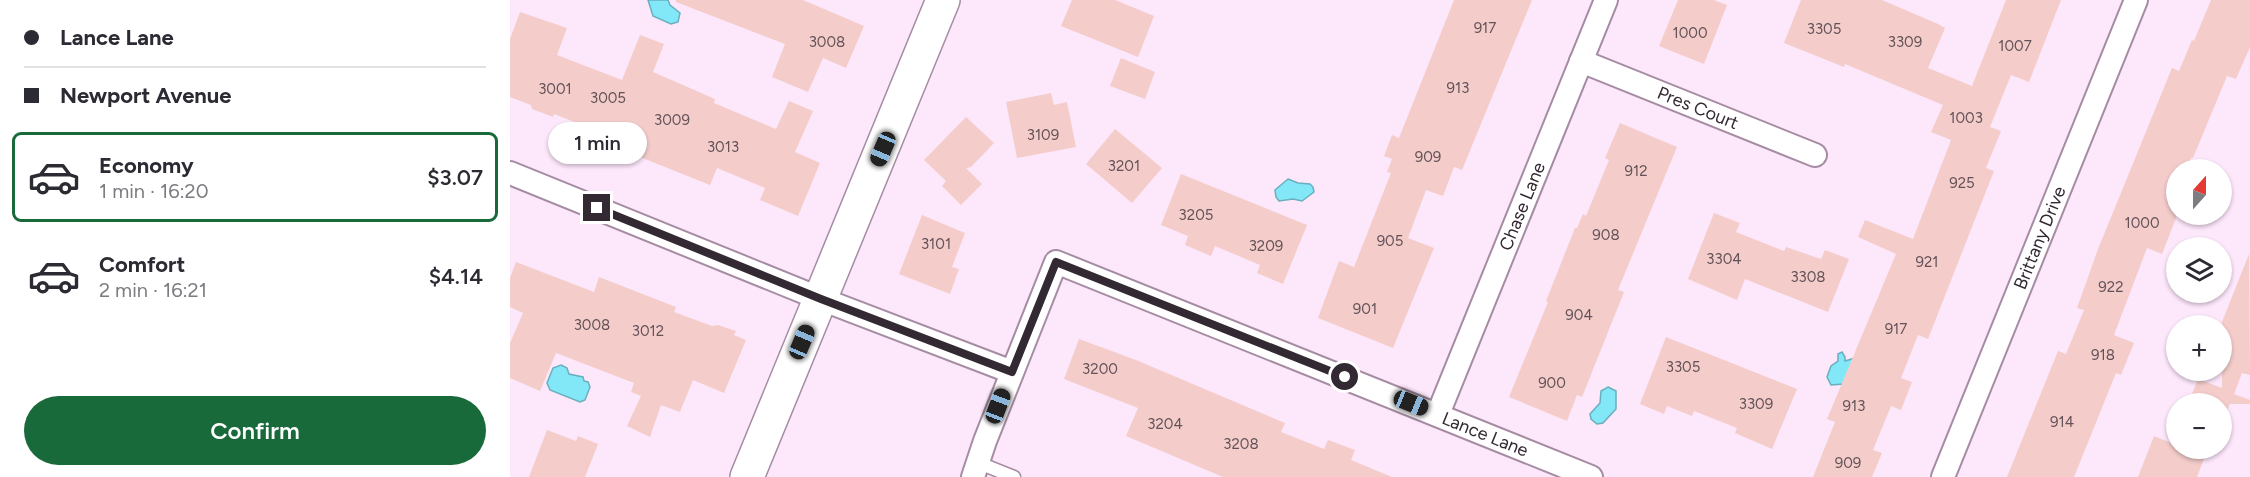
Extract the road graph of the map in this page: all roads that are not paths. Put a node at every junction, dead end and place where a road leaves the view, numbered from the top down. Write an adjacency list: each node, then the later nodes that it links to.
1 (944, 0): 7 (street)
2 (1606, 0): 4 (street, Chase Lane)
3 (2136, 0): 14 (street, Brittany Drive)
4 (1581, 61): 5 (street, Pres Court); 9 (street, Chase Lane)
5 (1815, 155)
6 (510, 172): 7 (street)
7 (821, 299): 8 (street); 11 (street)
8 (1012, 372): 9 (street, Lance Lane); 10 (street, Lance Lane)
9 (1438, 414): 13 (street, Lance Lane)
10 (976, 470): 12 (lane)
11 (747, 477)
12 (1014, 477)
13 (1591, 477)
14 (1943, 477)

